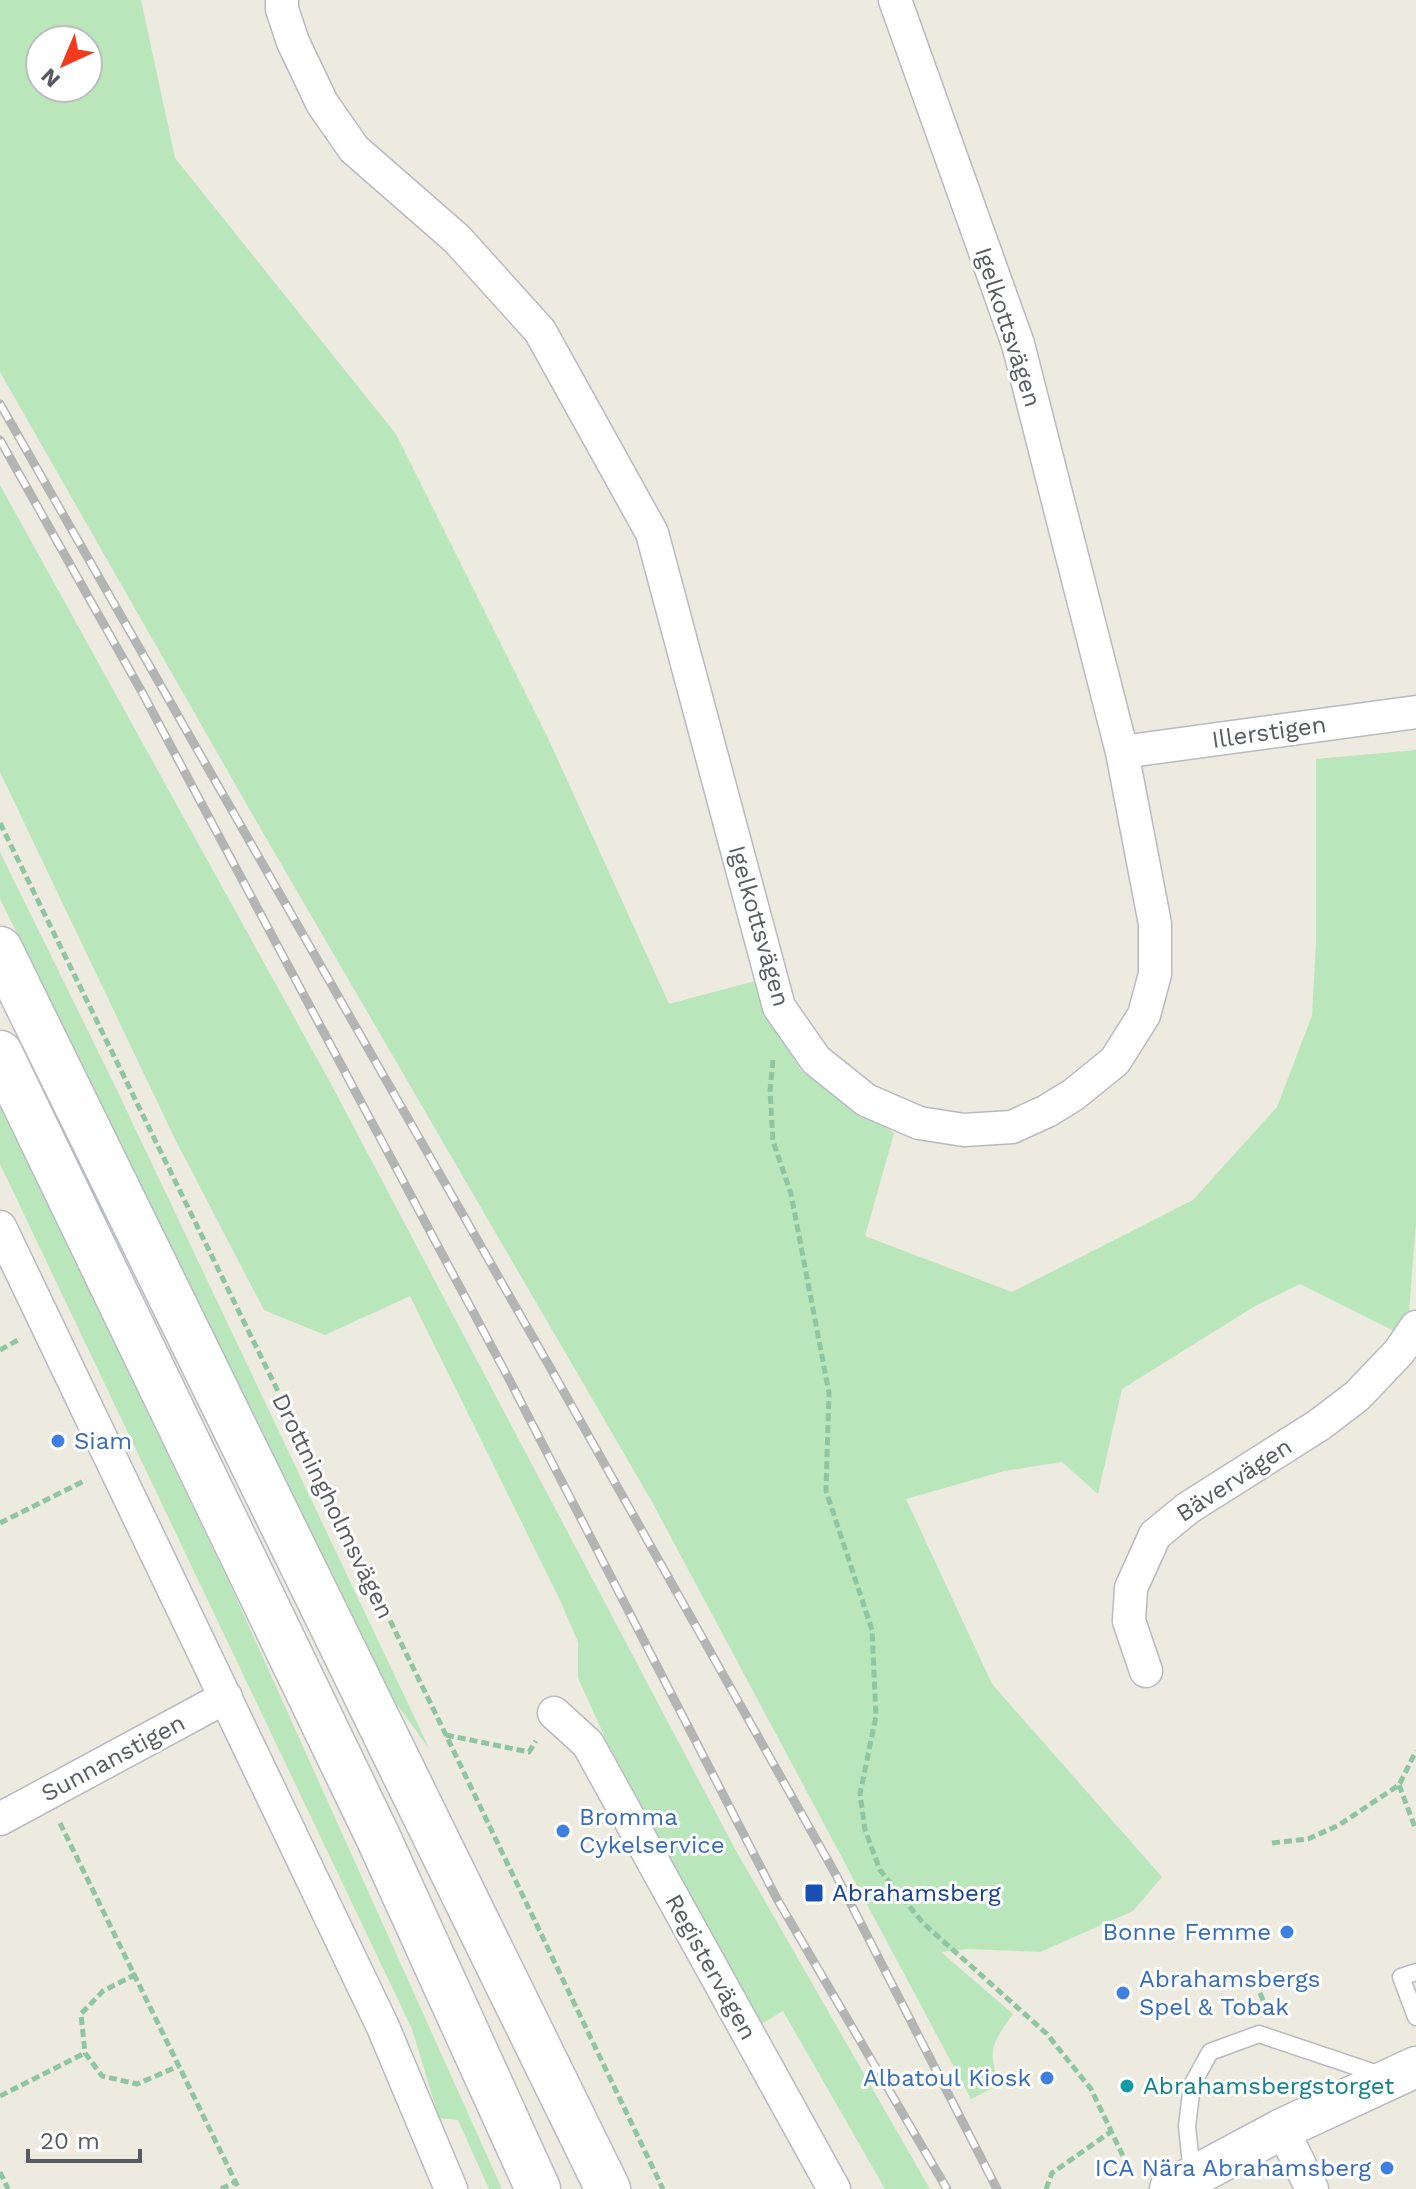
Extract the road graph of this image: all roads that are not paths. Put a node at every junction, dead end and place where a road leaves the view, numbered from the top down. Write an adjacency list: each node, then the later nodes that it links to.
1 (282, 0): 4 (street, Igelkottsvägen)
2 (895, 0): 4 (street, Igelkottsvägen)
3 (1416, 712): 4 (street, Illerstigen)
4 (1122, 752)
5 (0, 949): 20 (main road)
6 (0, 1053): 19 (main road)
7 (0, 1227): 10 (street)
8 (1416, 1327): 9 (street, Bävervägen)
9 (1146, 1671)
10 (226, 1697): 12 (street, Sunnanstigen); 18 (street)
11 (554, 1713): 21 (street, Registervägen)
12 (0, 1819)
13 (1416, 1972): 14 (lane)
14 (1416, 2017)
15 (1403, 2073): 16 (street); 17 (lane)
16 (1282, 2129): 17 (street); 22 (street)
17 (1181, 2183)
18 (451, 2189)
19 (538, 2189)
20 (608, 2189)
21 (834, 2189)
22 (1312, 2189)

